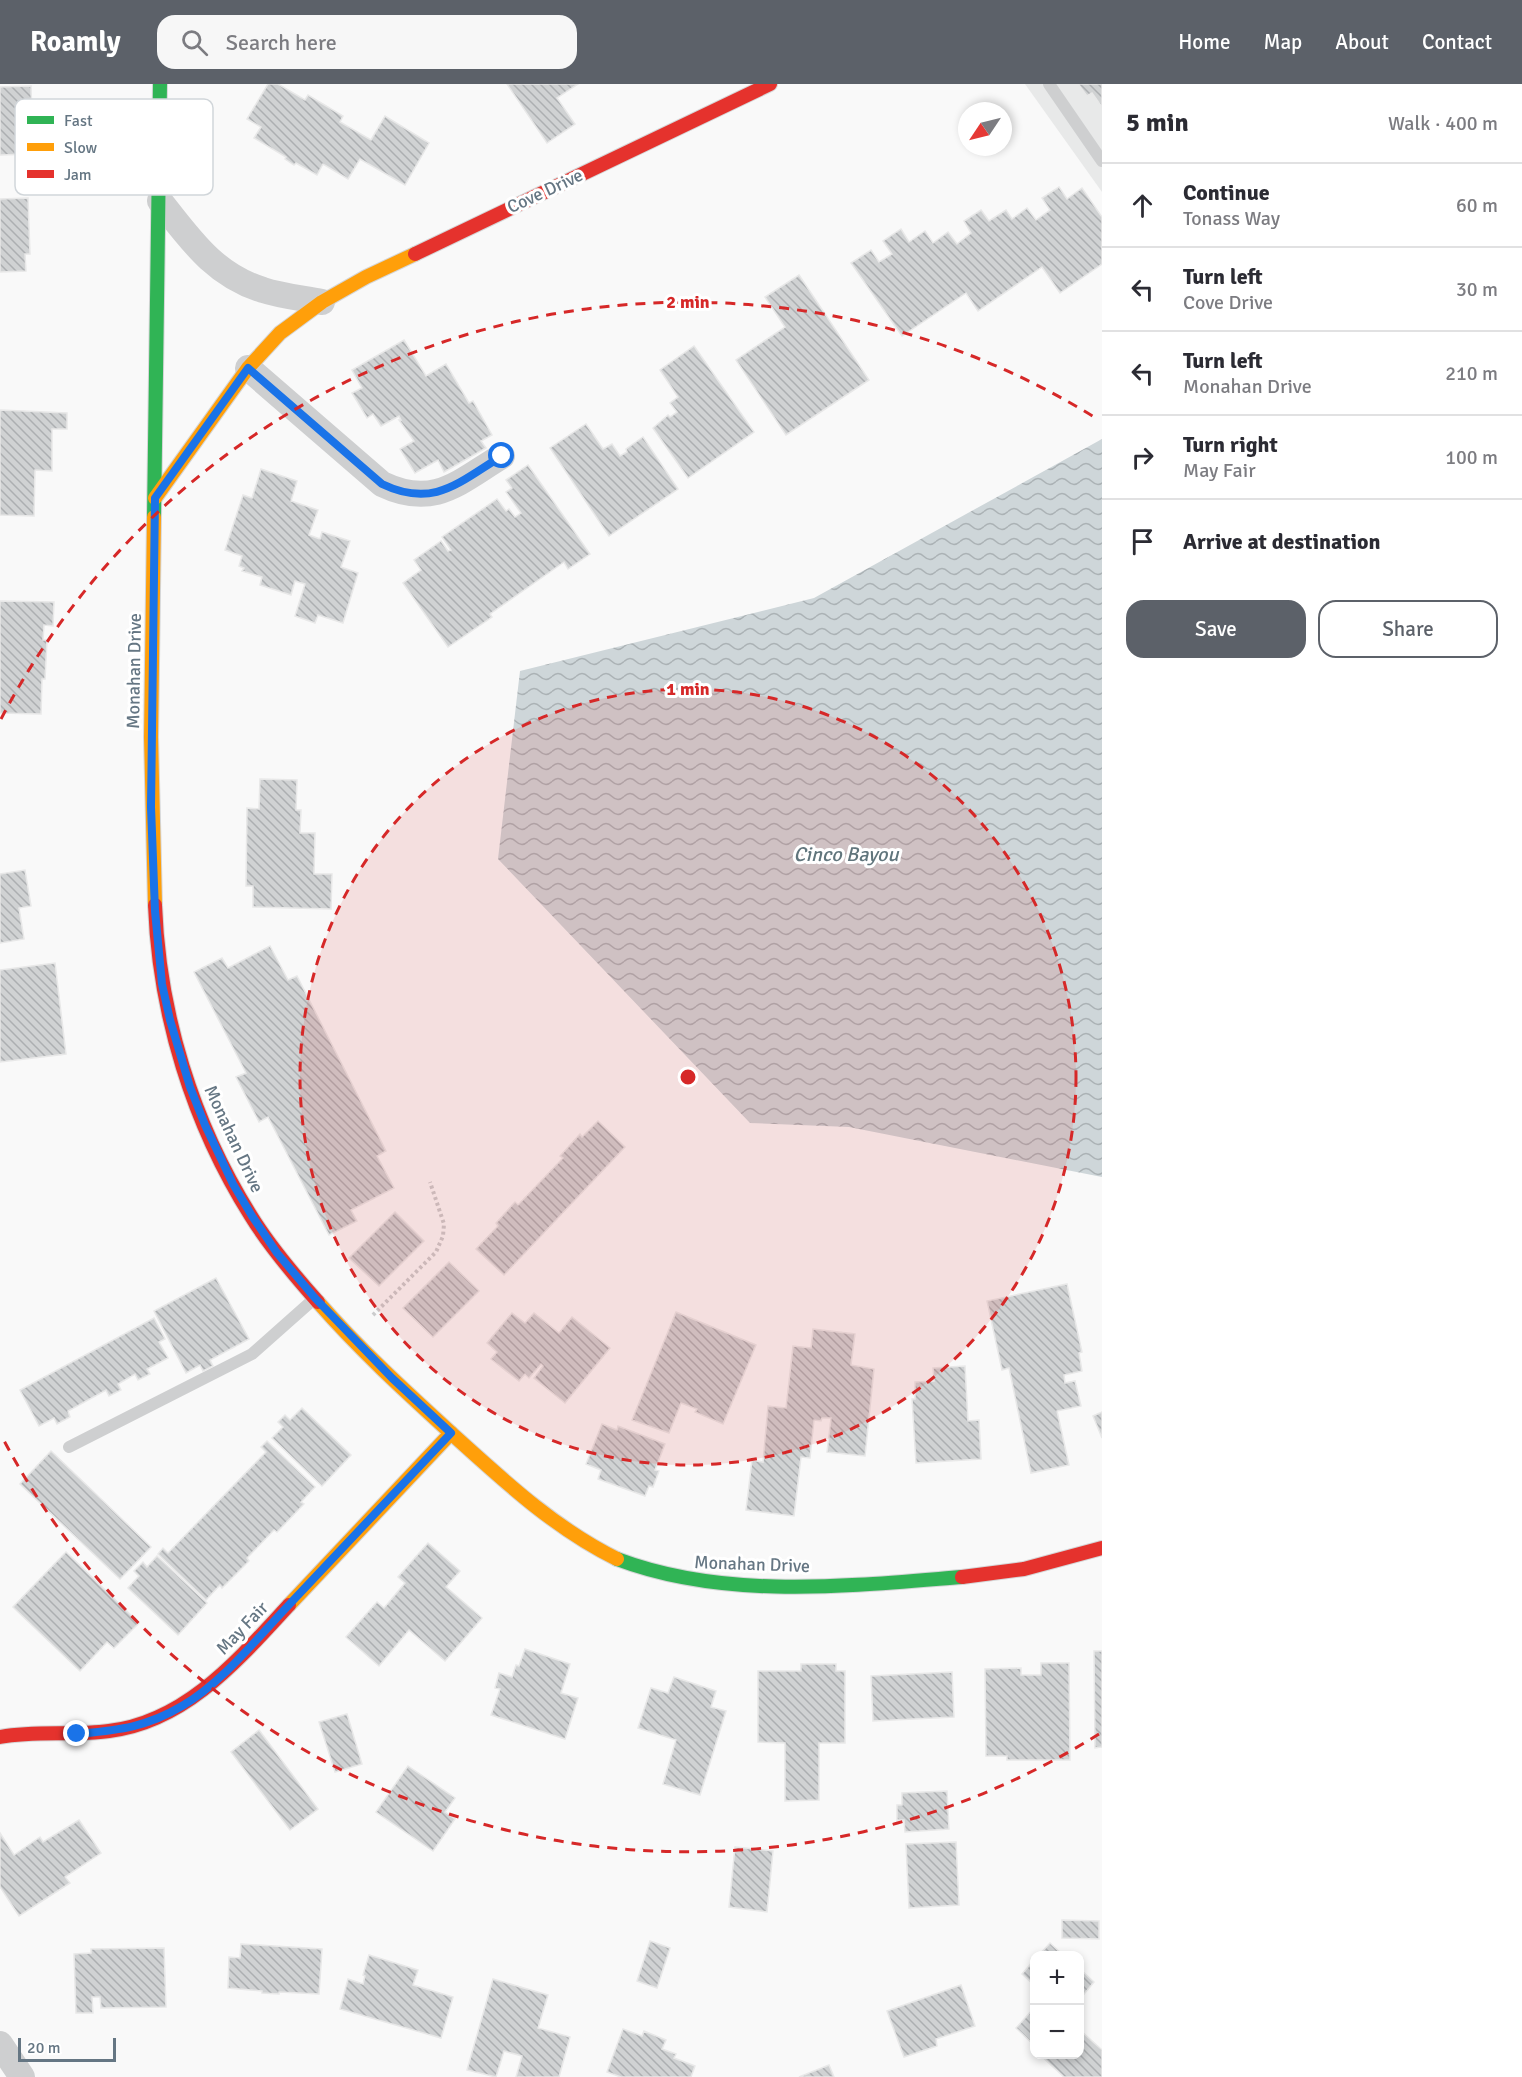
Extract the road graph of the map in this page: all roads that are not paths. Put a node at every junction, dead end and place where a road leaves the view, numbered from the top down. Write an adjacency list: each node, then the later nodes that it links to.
1 (770, 84): 6 (street, Cove Drive)
2 (1048, 84): 3 (lane)
3 (1102, 161)
4 (160, 195): 5 (street, Monahan Drive)
5 (160, 201): 6 (street); 9 (street, Monahan Drive)
6 (322, 302): 7 (street, Cove Drive)
7 (248, 368): 8 (street); 9 (street, Cove Drive)
8 (502, 456)
9 (155, 498): 10 (street, Monahan Drive)
10 (315, 1298): 11 (street, Monahan Drive); 12 (lane)
11 (451, 1433): 13 (street, Monahan Drive); 14 (street, May Fair)
12 (69, 1447)
13 (1102, 1548)
14 (0, 1737)
15 (0, 2044): 16 (street)
16 (22, 2077)

